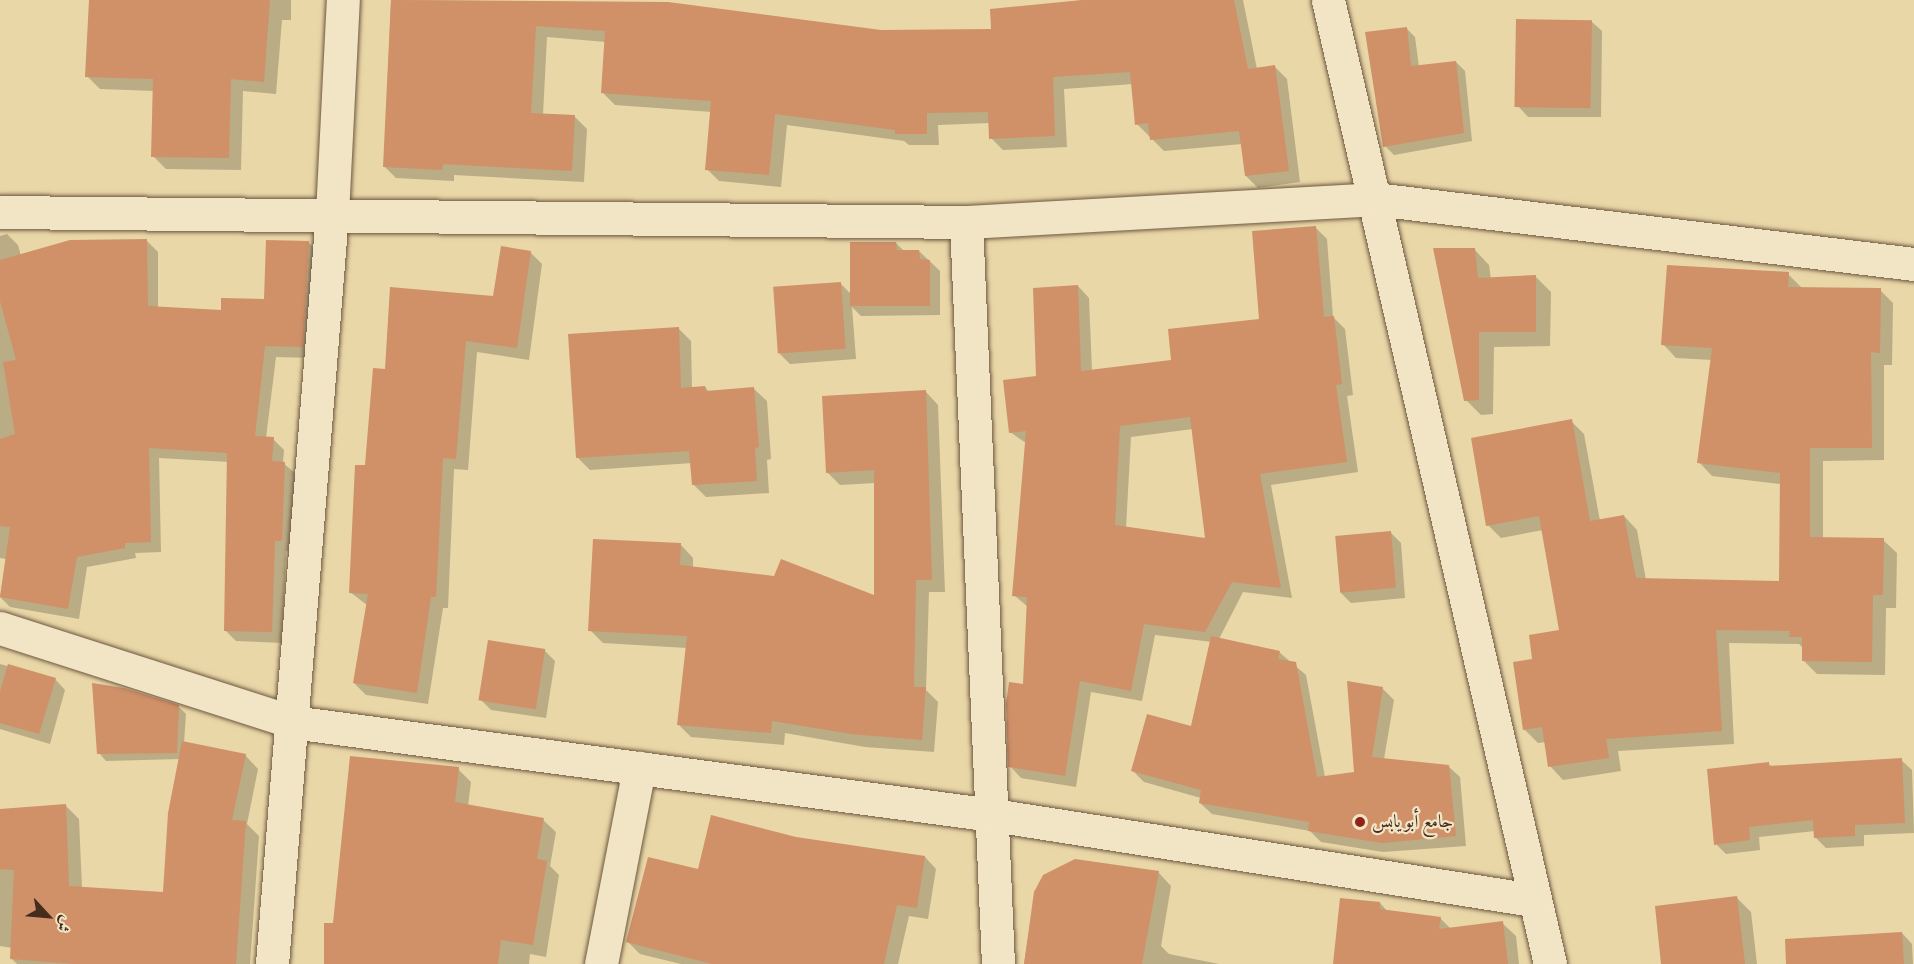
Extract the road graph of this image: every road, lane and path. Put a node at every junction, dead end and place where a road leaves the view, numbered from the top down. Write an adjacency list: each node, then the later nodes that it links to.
1 (343, 0): 5 (street)
2 (1328, 0): 3 (street)
3 (1375, 199): 6 (street); 7 (street); 12 (street)
4 (0, 212): 5 (street)
5 (332, 214): 6 (street); 9 (street)
6 (966, 222): 11 (street)
7 (1914, 272)
8 (0, 628): 9 (street)
9 (292, 722): 10 (street); 13 (street)
10 (639, 768): 11 (street); 14 (street)
11 (993, 815): 12 (street); 15 (street)
12 (1533, 900): 16 (street)
13 (272, 964)
14 (601, 964)
15 (998, 964)
16 (1550, 964)

